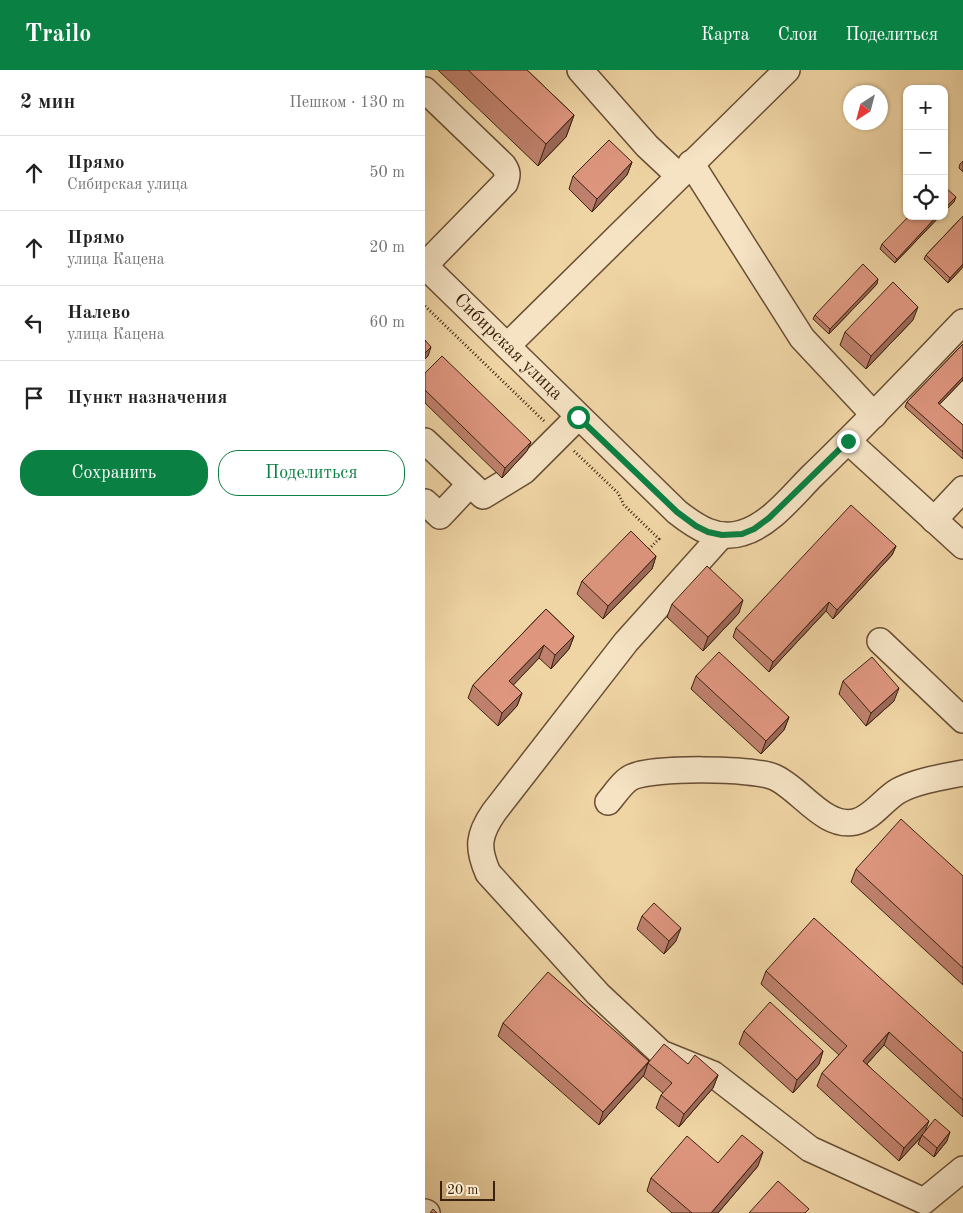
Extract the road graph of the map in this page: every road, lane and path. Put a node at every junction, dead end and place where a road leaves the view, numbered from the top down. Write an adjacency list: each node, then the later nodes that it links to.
1 (787, 70): 4 (street)
2 (589, 74): 4 (street)
3 (425, 90): 5 (street)
4 (685, 170): 7 (street); 9 (street)
5 (425, 266): 7 (street, Сибирская улица)
6 (963, 322): 9 (street)
7 (507, 346): 10 (street, Сибирская улица)
8 (963, 394): 11 (street)
9 (874, 415): 13 (street)
10 (578, 417): 14 (street); 18 (street, Сибирская улица)
11 (963, 420)
12 (425, 441): 14 (street)
13 (848, 441): 17 (street); 18 (street)
14 (470, 484): 16 (street)
15 (963, 489): 17 (street)
16 (425, 502)
17 (935, 520): 19 (street)
18 (722, 535): 24 (street)
19 (963, 546)
20 (880, 642): 21 (street)
21 (963, 720)
22 (963, 773): 23 (street)
23 (608, 802)
24 (963, 1169)

